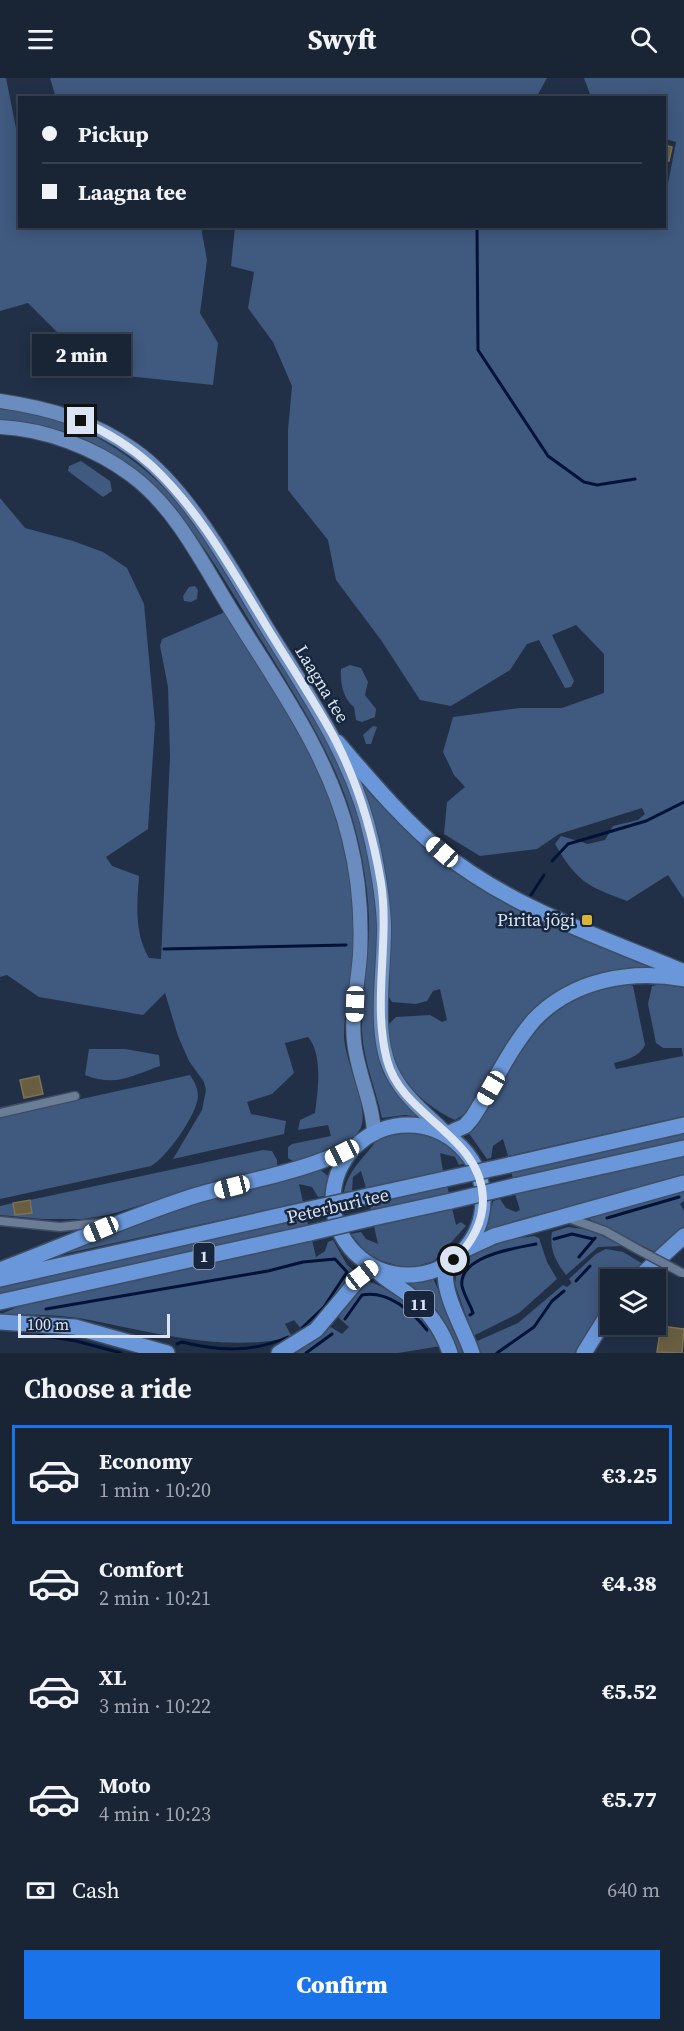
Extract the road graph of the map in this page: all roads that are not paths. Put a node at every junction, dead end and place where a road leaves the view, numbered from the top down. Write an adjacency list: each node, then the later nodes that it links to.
1 (0, 401): 3 (main road, Laagna tee)
2 (0, 427): 9 (main road, Laagna tee)
3 (337, 742): 4 (highway); 10 (main road, Laagna tee)
4 (684, 972)
5 (684, 979): 10 (highway)
6 (75, 1096): 7 (street)
7 (0, 1113)
8 (684, 1125): 24 (highway, Peterburi tee / 1, bridge)
9 (374, 1134): 10 (highway); 11 (highway)
10 (447, 1134): 18 (highway)
11 (357, 1145): 16 (highway); 20 (highway)
12 (684, 1148): 25 (highway, Peterburi tee / 1, bridge)
13 (684, 1183): 14 (highway)
14 (562, 1216): 18 (highway); 23 (street, bridge)
15 (0, 1221): 16 (street)
16 (120, 1221): 22 (highway)
17 (684, 1236): 21 (highway)
18 (466, 1249): 19 (highway)
19 (446, 1265): 20 (highway); 31 (highway, 11)
20 (373, 1267): 29 (highway); 30 (highway, 11)
21 (648, 1269)
22 (0, 1270)
23 (683, 1274)
24 (0, 1279)
25 (0, 1302)
26 (0, 1322): 28 (highway)
27 (600, 1327): 32 (highway)
28 (164, 1353)
29 (279, 1353)
30 (450, 1353)
31 (471, 1353)
32 (584, 1353)

